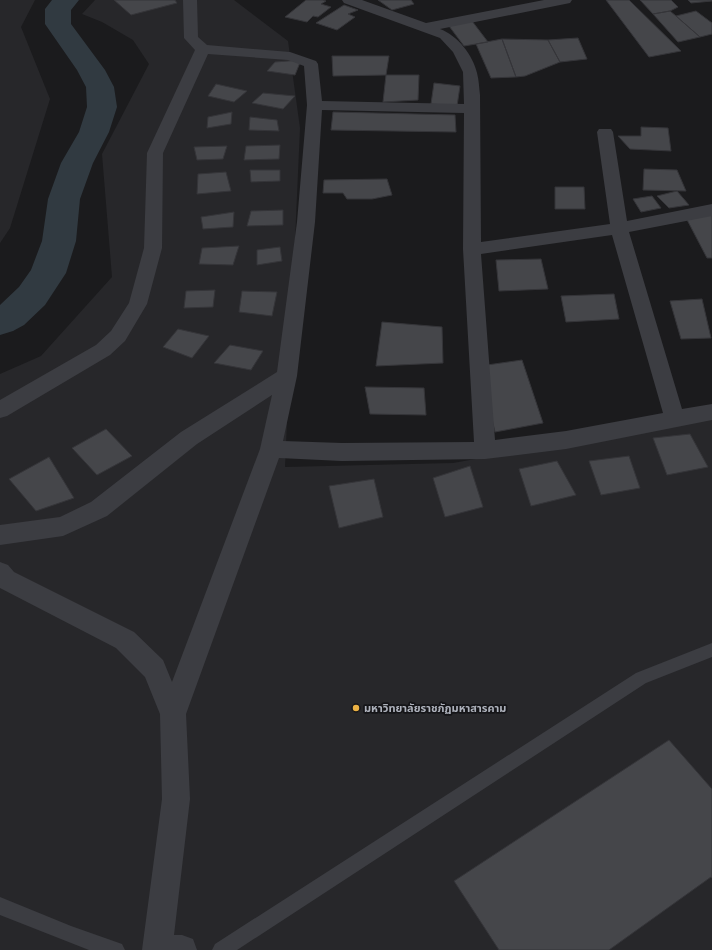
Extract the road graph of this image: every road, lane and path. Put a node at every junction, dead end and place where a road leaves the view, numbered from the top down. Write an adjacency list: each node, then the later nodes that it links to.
1 (190, 0): 5 (street)
2 (349, 0): 4 (street)
3 (565, 0): 4 (street)
4 (427, 27): 7 (street)
5 (203, 49): 6 (street); 13 (street)
6 (315, 105): 7 (street); 12 (street)
7 (472, 109): 11 (street)
8 (605, 132): 10 (street)
9 (712, 210): 10 (street)
10 (619, 228): 11 (street); 15 (street)
11 (472, 249): 17 (street)
12 (287, 376): 16 (street); 18 (street)
13 (0, 410)
14 (712, 412): 15 (street)
15 (675, 420): 17 (street)
16 (271, 449): 17 (street); 21 (street)
17 (485, 450)
18 (0, 535)
19 (0, 572): 21 (street)
20 (712, 650): 27 (lane)
21 (173, 714): 24 (street)
22 (0, 906): 23 (lane)
23 (116, 950)
24 (157, 950)
25 (166, 950): 26 (street)
26 (182, 950)
27 (221, 950)

